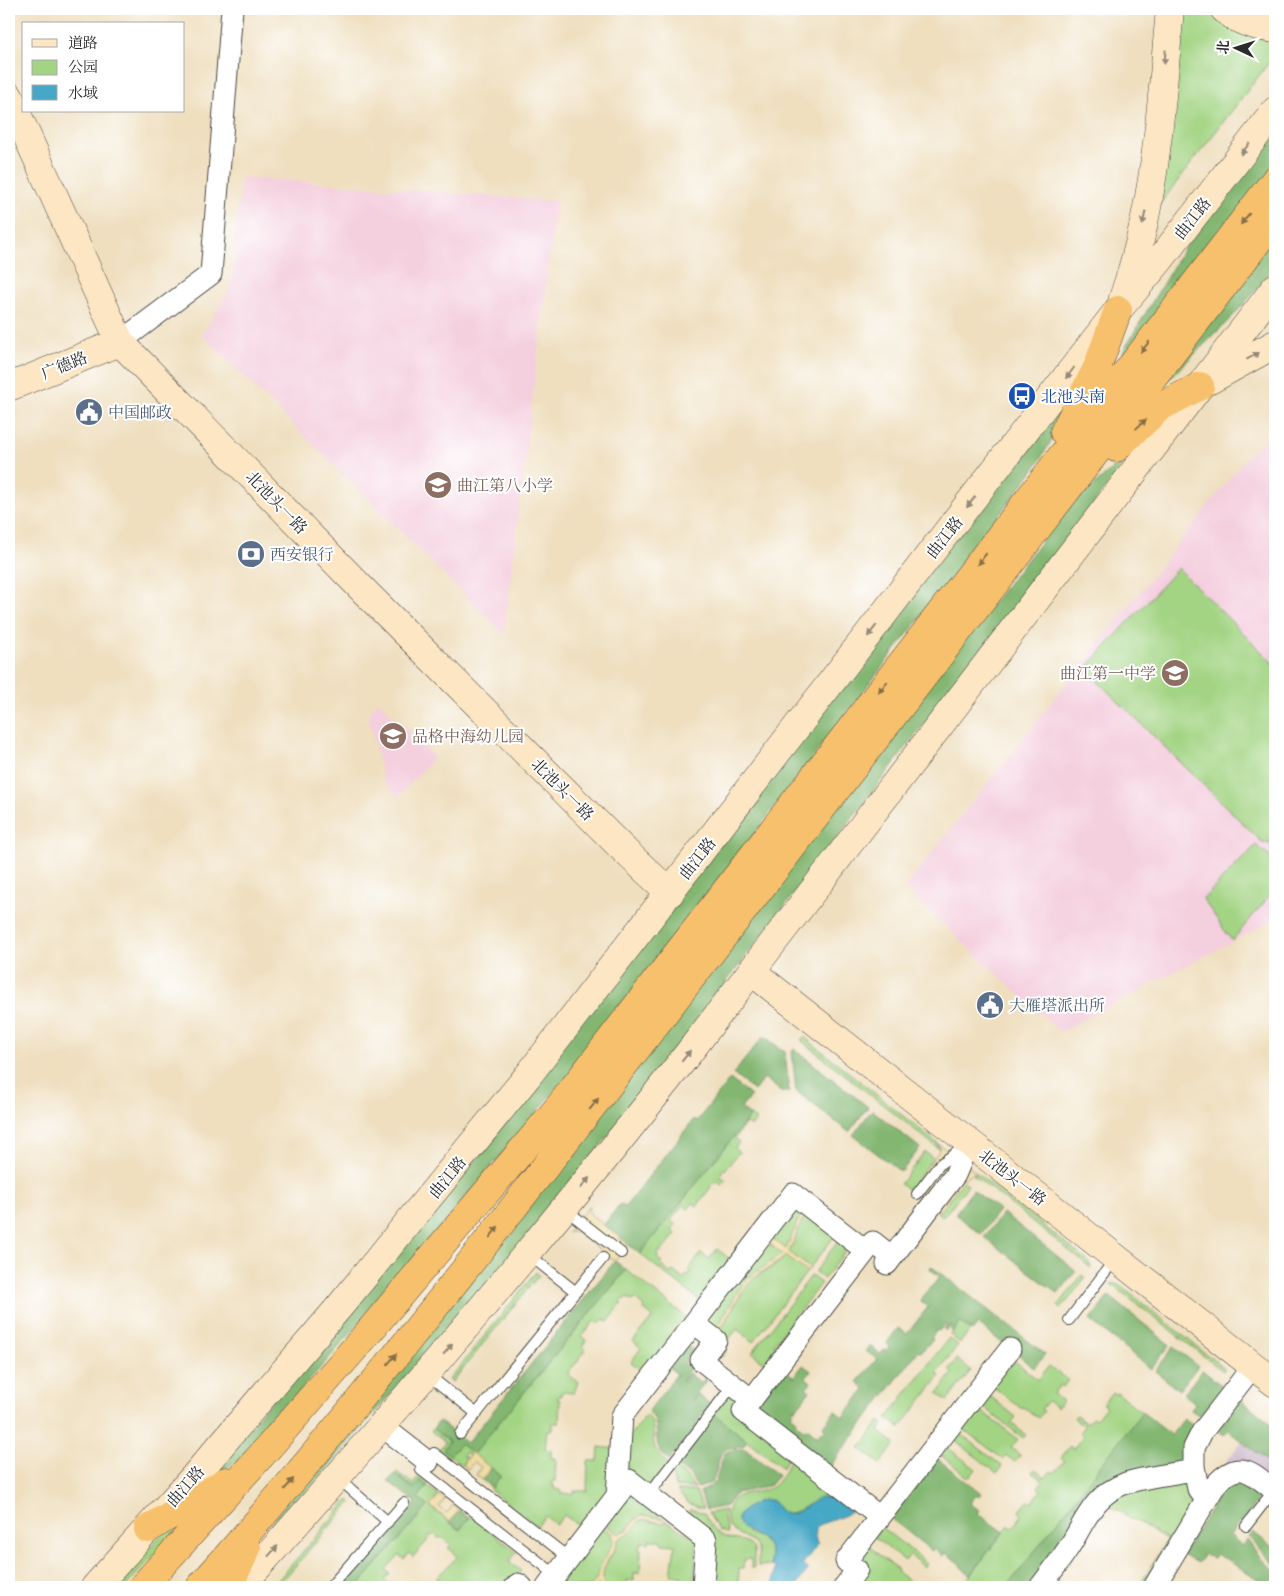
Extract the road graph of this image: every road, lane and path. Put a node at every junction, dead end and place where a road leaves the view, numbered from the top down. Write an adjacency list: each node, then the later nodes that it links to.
1 (232, 9): 11 (street)
2 (1170, 9): 10 (main road, one-way to 10)
3 (1224, 9): 4 (main road)
4 (1275, 29)
5 (9, 96): 11 (main road, 北池头一路)
6 (1275, 110): 10 (main road, 曲江路, one-way to 10)
7 (1275, 180): 15 (highway, one-way to 15)
8 (1275, 219): 15 (highway)
9 (1275, 288): 13 (main road)
10 (1118, 310): 15 (highway); 16 (main road, 曲江路, one-way to 16)
11 (120, 342): 14 (main road, 广德路); 16 (main road, 北池头一路)
12 (1275, 344): 13 (main road, one-way to 12)
13 (1200, 386): 15 (highway, one-way to 13); 17 (main road)
14 (9, 387)
15 (1044, 498): 39 (highway, one-way to 39); 47 (highway, one-way to 15)
16 (670, 893): 51 (main road, 曲江路)
17 (751, 971): 18 (main road, 北池头一路); 20 (main road, one-way to 17)
18 (969, 1142): 19 (lane); 21 (street); 25 (main road, 北池头一路)
19 (917, 1194)
20 (564, 1208): 22 (lane); 23 (main road)
21 (866, 1251): 28 (street); 34 (street)
22 (621, 1253)
23 (528, 1254): 26 (lane); 31 (main road, one-way to 23)
24 (603, 1258): 26 (lane)
25 (1116, 1258): 27 (lane); 30 (main road, 北池头一路)
26 (576, 1292): 35 (lane)
27 (1068, 1320)
28 (694, 1323): 33 (street); 44 (street)
29 (1010, 1349): 48 (street)
30 (1253, 1366): 32 (main road, 北池头一路); 40 (street)
31 (426, 1374): 35 (lane); 36 (main road)
32 (1275, 1383)
33 (733, 1385): 34 (street); 43 (lane)
34 (752, 1400): 48 (street)
35 (477, 1414): 37 (lane)
36 (382, 1426): 38 (street); 41 (main road)
37 (460, 1434)
38 (428, 1462): 52 (lane); 53 (lane)
39 (253, 1464): 51 (highway); 56 (highway)
40 (1194, 1470): 45 (street); 63 (street)
41 (337, 1478): 49 (lane); 54 (main road, one-way to 41)
42 (1274, 1491): 45 (street); 50 (lane)
43 (648, 1495): 44 (street); 61 (street)
44 (617, 1496): 52 (street)
45 (1206, 1500): 64 (street)
46 (404, 1503): 49 (lane)
47 (266, 1510): 54 (highway); 57 (highway)
48 (880, 1517): 62 (street)
49 (388, 1522): 58 (lane)
50 (1246, 1526)
51 (148, 1529): 55 (main road, 曲江路)
52 (569, 1558): 53 (street)
53 (551, 1581)
54 (240, 1586)
55 (95, 1587)
56 (142, 1587)
57 (200, 1587)
58 (330, 1587)
59 (515, 1587): 60 (street)
60 (522, 1587)
61 (703, 1587)
62 (844, 1587)
63 (1040, 1587)
64 (1154, 1587)

